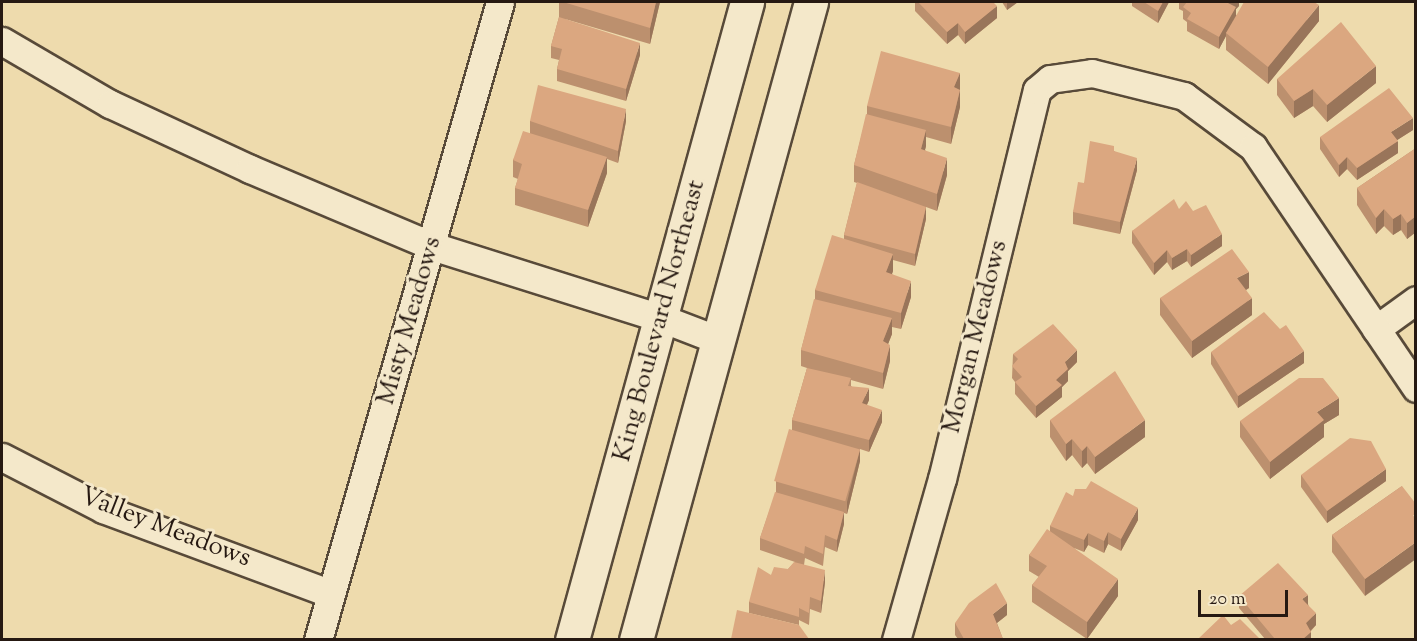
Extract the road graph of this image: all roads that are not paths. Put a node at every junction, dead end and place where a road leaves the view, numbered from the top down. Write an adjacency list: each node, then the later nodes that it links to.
1 (500, 2): 5 (street, Misty Meadows)
2 (747, 2): 7 (street, King Boulevard Northeast)
3 (811, 2): 9 (street)
4 (2, 41): 5 (street)
5 (432, 246): 7 (street); 12 (street, Misty Meadows)
6 (1416, 300): 8 (street)
7 (661, 318): 9 (street); 14 (street, King Boulevard Northeast)
8 (1376, 329): 10 (street); 16 (street, Morgan Meadows)
9 (718, 340): 15 (street)
10 (1416, 388)
11 (2, 457): 12 (street, Valley Meadows)
12 (331, 594): 13 (street, Misty Meadows)
13 (318, 639)
14 (572, 639)
15 (636, 639)
16 (896, 639)

